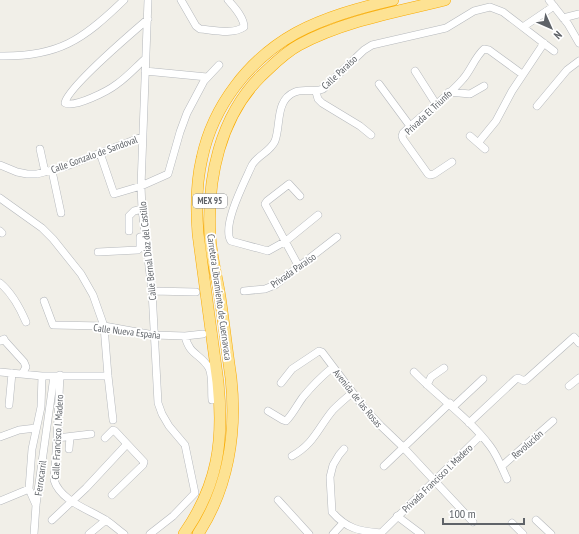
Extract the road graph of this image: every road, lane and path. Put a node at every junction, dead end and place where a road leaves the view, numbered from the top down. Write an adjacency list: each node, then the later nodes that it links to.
1 (124, 0): 15 (street)
2 (148, 0): 10 (street, Calle Bernal Díaz del Castillo)
3 (181, 0): 4 (street)
4 (228, 0)
5 (393, 0): 120 (highway, Carretera Libramiento de Cuernavaca / MEX 95)
6 (445, 0): 121 (highway, Carretera Libramiento de Cuernavaca / MEX 95)
7 (551, 3): 9 (street); 11 (street)
8 (579, 14): 9 (street)
9 (563, 18): 13 (street)
10 (148, 19): 16 (street, Calle Bernal Díaz del Castillo); 16 (street)
11 (523, 27): 12 (street, Calle Paraíso); 25 (street, Calle Paraíso)
12 (544, 43): 14 (street, Calle Paraíso); 21 (street)
13 (579, 43)
14 (554, 51)
15 (0, 56)
16 (145, 59): 19 (street, Calle Bernal Díaz del Castillo)
17 (579, 61): 28 (street)
18 (219, 64): 22 (street)
19 (145, 71): 22 (street); 32 (street, Calle Bernal Díaz del Castillo)
20 (415, 71): 27 (street)
21 (522, 74): 26 (street, Privada El Triunfo); 33 (street)
22 (207, 77): 40 (street)
23 (378, 84): 29 (street)
24 (484, 86): 26 (street)
25 (316, 92): 30 (street); 49 (street, Calle Paraíso)
26 (449, 92): 27 (street, Privada El Triunfo)
27 (436, 104): 29 (street, Privada El Triunfo)
28 (537, 106)
29 (410, 126): 37 (street, Privada El Triunfo)
30 (371, 135)
31 (470, 136): 33 (street)
32 (142, 137): 36 (street, Calle Gonzalo de Sandoval); 40 (street, Calle Bernal Díaz del Castillo)
33 (478, 143): 35 (street)
34 (40, 149): 39 (street)
35 (485, 149)
36 (100, 153): 39 (street, Calle Gonzalo de Sandoval); 40 (street)
37 (452, 162)
38 (0, 165): 39 (street, Calle Gonzalo de Sandoval)
39 (48, 172): 44 (street)
40 (141, 186): 43 (street, Calle Bernal Díaz del Castillo)
41 (300, 196): 49 (street)
42 (0, 198): 58 (street)
43 (142, 209): 46 (street); 47 (street, Calle Bernal Díaz del Castillo)
44 (61, 213)
45 (318, 215): 49 (street, Calle Paraíso)
46 (129, 231)
47 (145, 236): 50 (street); 53 (street, Calle Bernal Díaz del Castillo)
48 (337, 237): 51 (street, Privada Paraíso)
49 (286, 241): 51 (street)
50 (98, 252)
51 (299, 267): 54 (street, Privada Paraíso)
52 (0, 283): 57 (street)
53 (152, 291): 55 (street); 60 (street, Calle Bernal Díaz del Castillo)
54 (244, 291)
55 (196, 292)
56 (44, 301): 58 (street, Calle Nueva España)
57 (26, 322)
58 (104, 326): 60 (street, Calle Nueva España); 72 (street)
59 (203, 334): 61 (street, Calle Nueva España)
60 (154, 335): 61 (street, Calle Nueva España); 119 (street, Calle Bernal Díaz del Castillo)
61 (185, 336): 79 (street)
62 (2, 340): 69 (street)
63 (579, 343): 85 (street)
64 (333, 367): 75 (street, Avenida de las Rosas); 78 (street, Avenida de las Rosas); 82 (street)
65 (444, 368): 76 (street)
66 (0, 372): 68 (street)
67 (414, 372): 76 (street, Privada Francisco I. Madero)
68 (12, 373): 69 (street); 80 (street)
69 (22, 374): 70 (street)
70 (42, 376): 71 (street); 86 (street)
71 (57, 376): 72 (street); 91 (street, Calle Francisco I. Madero); 107 (street, Ferrocarril)
72 (108, 376): 83 (street)
73 (579, 378): 77 (street)
74 (483, 379): 81 (street)
75 (281, 383)
76 (427, 385): 81 (street, Privada Francisco I. Madero)
77 (568, 386)
78 (352, 393): 94 (street, Avenida de las Rosas); 97 (street)
79 (212, 400)
80 (9, 405)
81 (451, 405): 85 (street, Privada Francisco I. Madero); 94 (street)
82 (268, 411)
83 (113, 420)
84 (553, 422): 99 (street, Revolución)
85 (469, 423): 88 (street, Privada Francisco I. Madero)
86 (36, 428): 89 (street); 102 (street)
87 (91, 434): 90 (street)
88 (481, 436): 99 (street); 101 (street, Privada Francisco I. Madero)
89 (0, 437)
90 (70, 437): 91 (street); 95 (street)
91 (57, 438): 106 (street, Calle Francisco I. Madero)
92 (105, 438): 93 (street)
93 (127, 444): 103 (street); 106 (street)
94 (403, 447): 98 (street); 101 (street, Avenida de las Rosas)
95 (69, 449)
96 (344, 449): 113 (street)
97 (292, 456)
98 (384, 466)
99 (502, 466): 100 (street)
100 (508, 479)
101 (434, 481): 108 (street, Privada Francisco I. Madero); 112 (street, Avenida de las Rosas)
102 (29, 489): 105 (street); 107 (street)
103 (112, 495)
104 (278, 500): 122 (street)
105 (0, 501)
106 (72, 501): 109 (street); 110 (street, Calle Francisco I. Madero)
107 (36, 505): 116 (street, Ferrocarril)
108 (397, 516): 115 (street, Privada Francisco I. Madero); 124 (street)
109 (52, 520)
110 (106, 520): 117 (street); 118 (street, Calle Francisco I. Madero)
111 (536, 520): 126 (street)
112 (473, 522)
113 (343, 523): 115 (street); 123 (street)
114 (512, 523): 125 (street)
115 (381, 533)
116 (34, 534)
117 (89, 534)
118 (124, 534)
119 (150, 534)
120 (184, 534)
121 (198, 534)
122 (309, 534)
123 (334, 534)
124 (421, 534)
125 (523, 534)
126 (551, 534)

